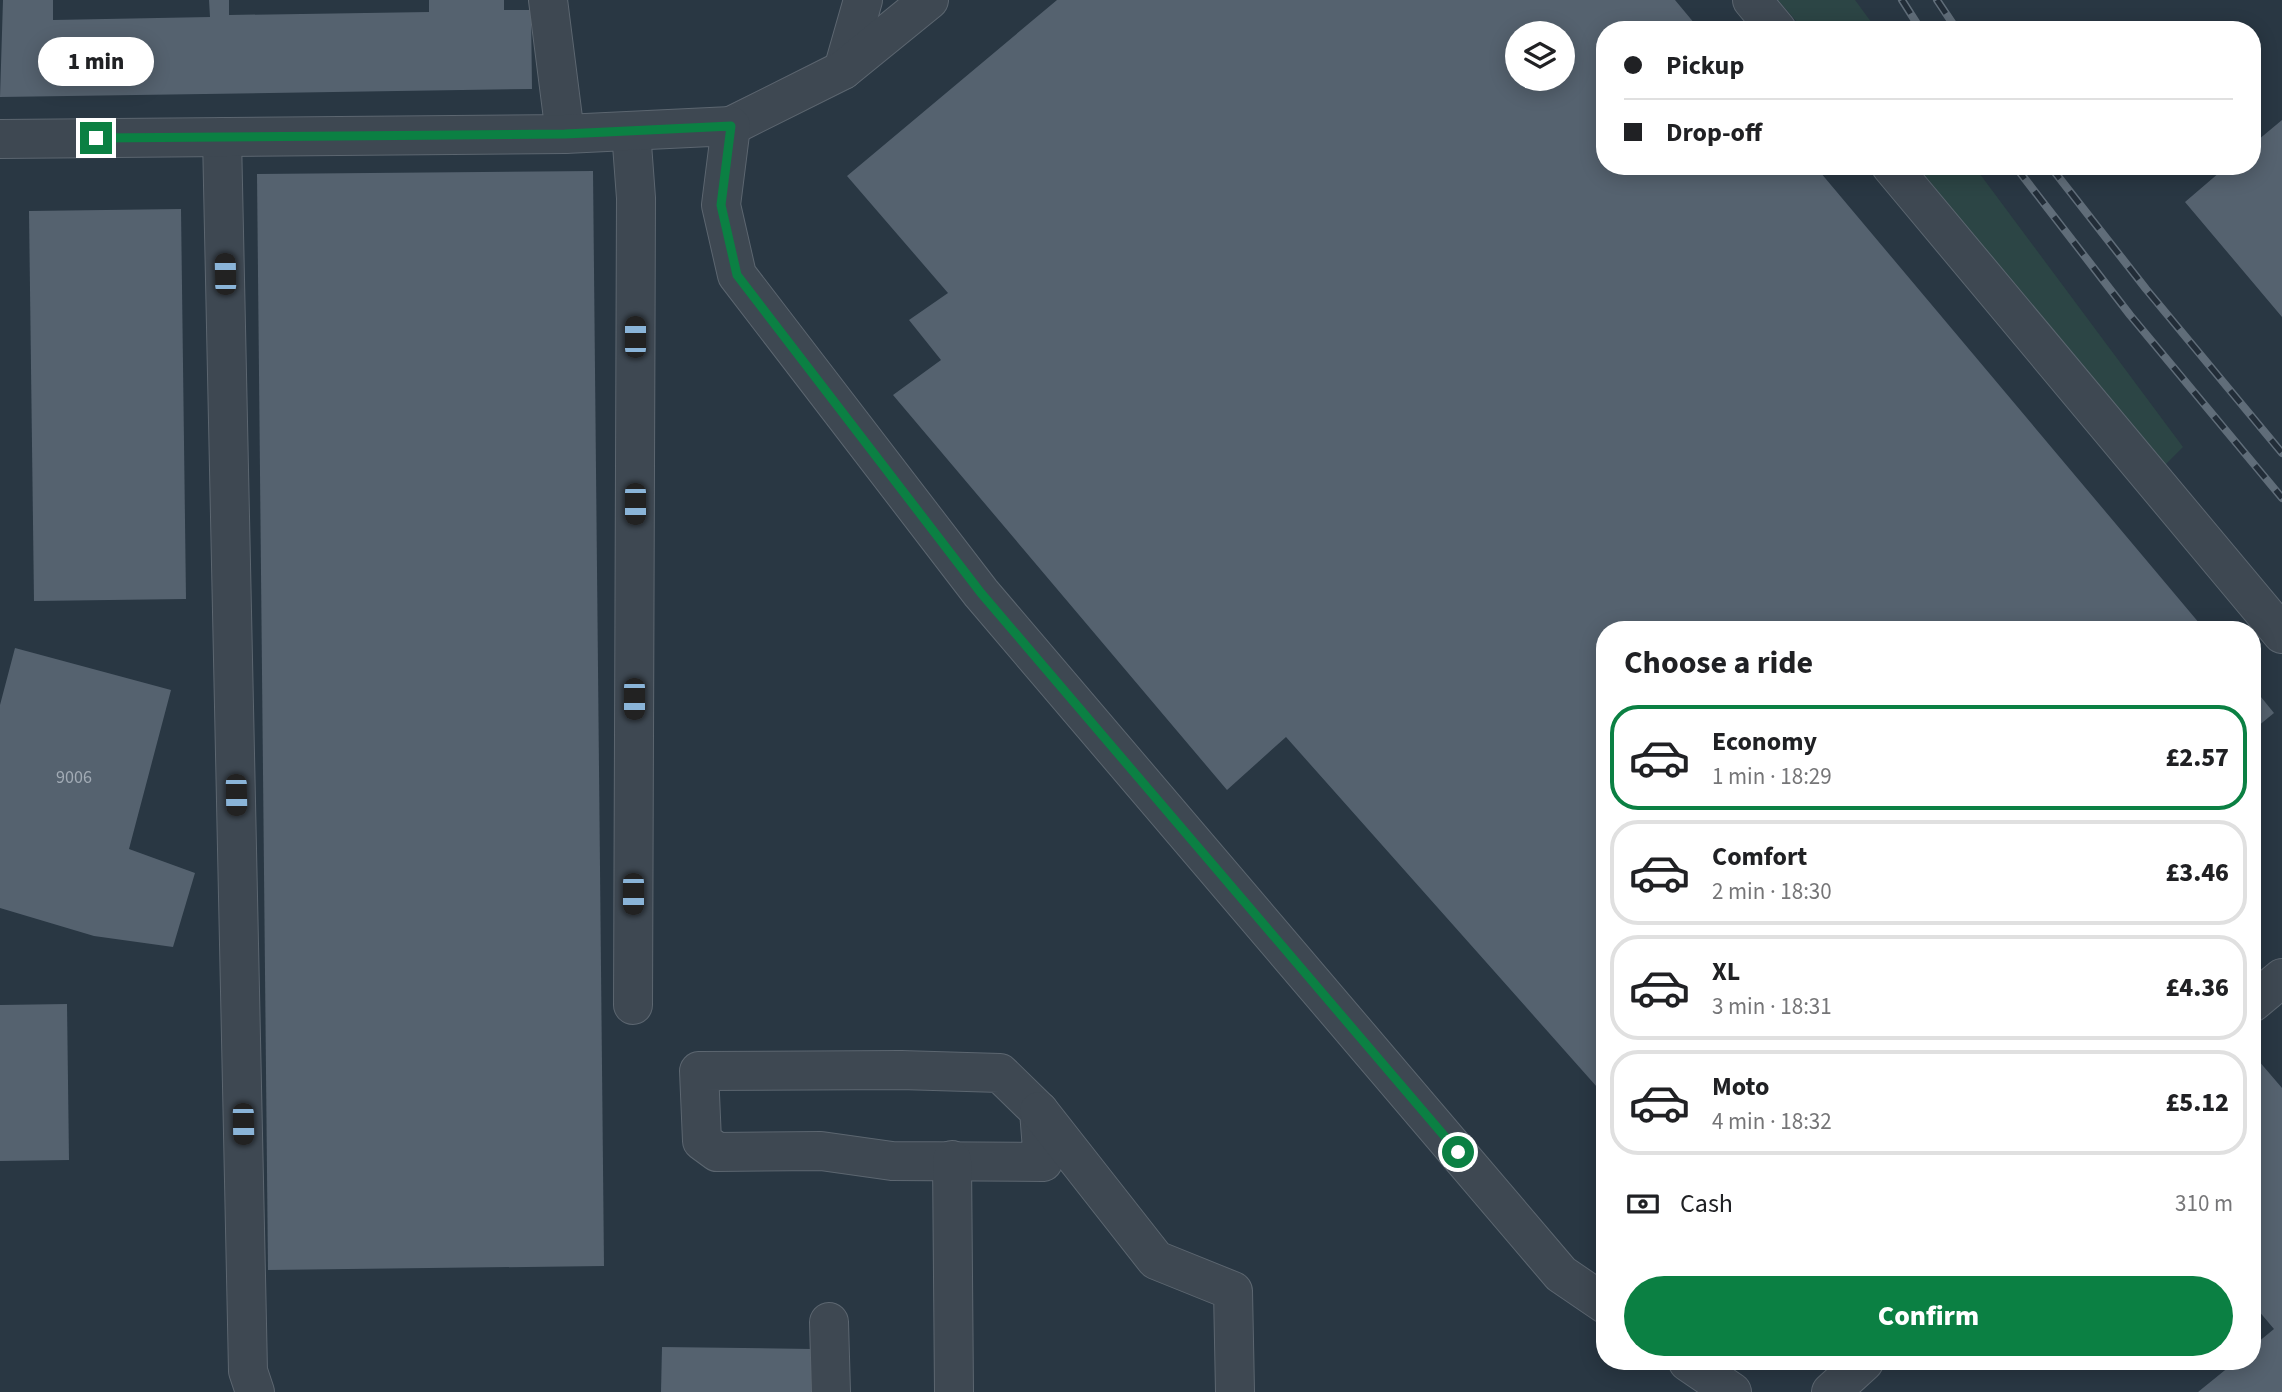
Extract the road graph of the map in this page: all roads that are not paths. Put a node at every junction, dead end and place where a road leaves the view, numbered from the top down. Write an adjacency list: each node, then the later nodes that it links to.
1 (548, 0): 9 (lane)
2 (863, 0): 6 (lane)
3 (929, 0): 6 (lane)
4 (1752, 0): 5 (lane)
5 (1770, 21)
6 (843, 70): 7 (lane)
7 (731, 126): 8 (lane); 19 (lane)
8 (631, 131): 9 (lane); 16 (lane)
9 (565, 134): 10 (lane)
10 (222, 137): 11 (lane); 23 (lane)
11 (0, 138)
12 (1899, 175): 13 (lane)
13 (2282, 634)
14 (2282, 978): 15 (lane)
15 (2261, 996)
16 (633, 1005)
17 (1039, 1111): 18 (lane); 18 (lane); 26 (lane)
18 (952, 1160): 25 (lane)
19 (1596, 1298)
20 (829, 1322): 24 (lane)
21 (1700, 1370): 27 (lane)
22 (1855, 1370): 28 (lane)
23 (255, 1392)
24 (831, 1392)
25 (954, 1392)
26 (1235, 1392)
27 (1732, 1392)
28 (1831, 1392)

